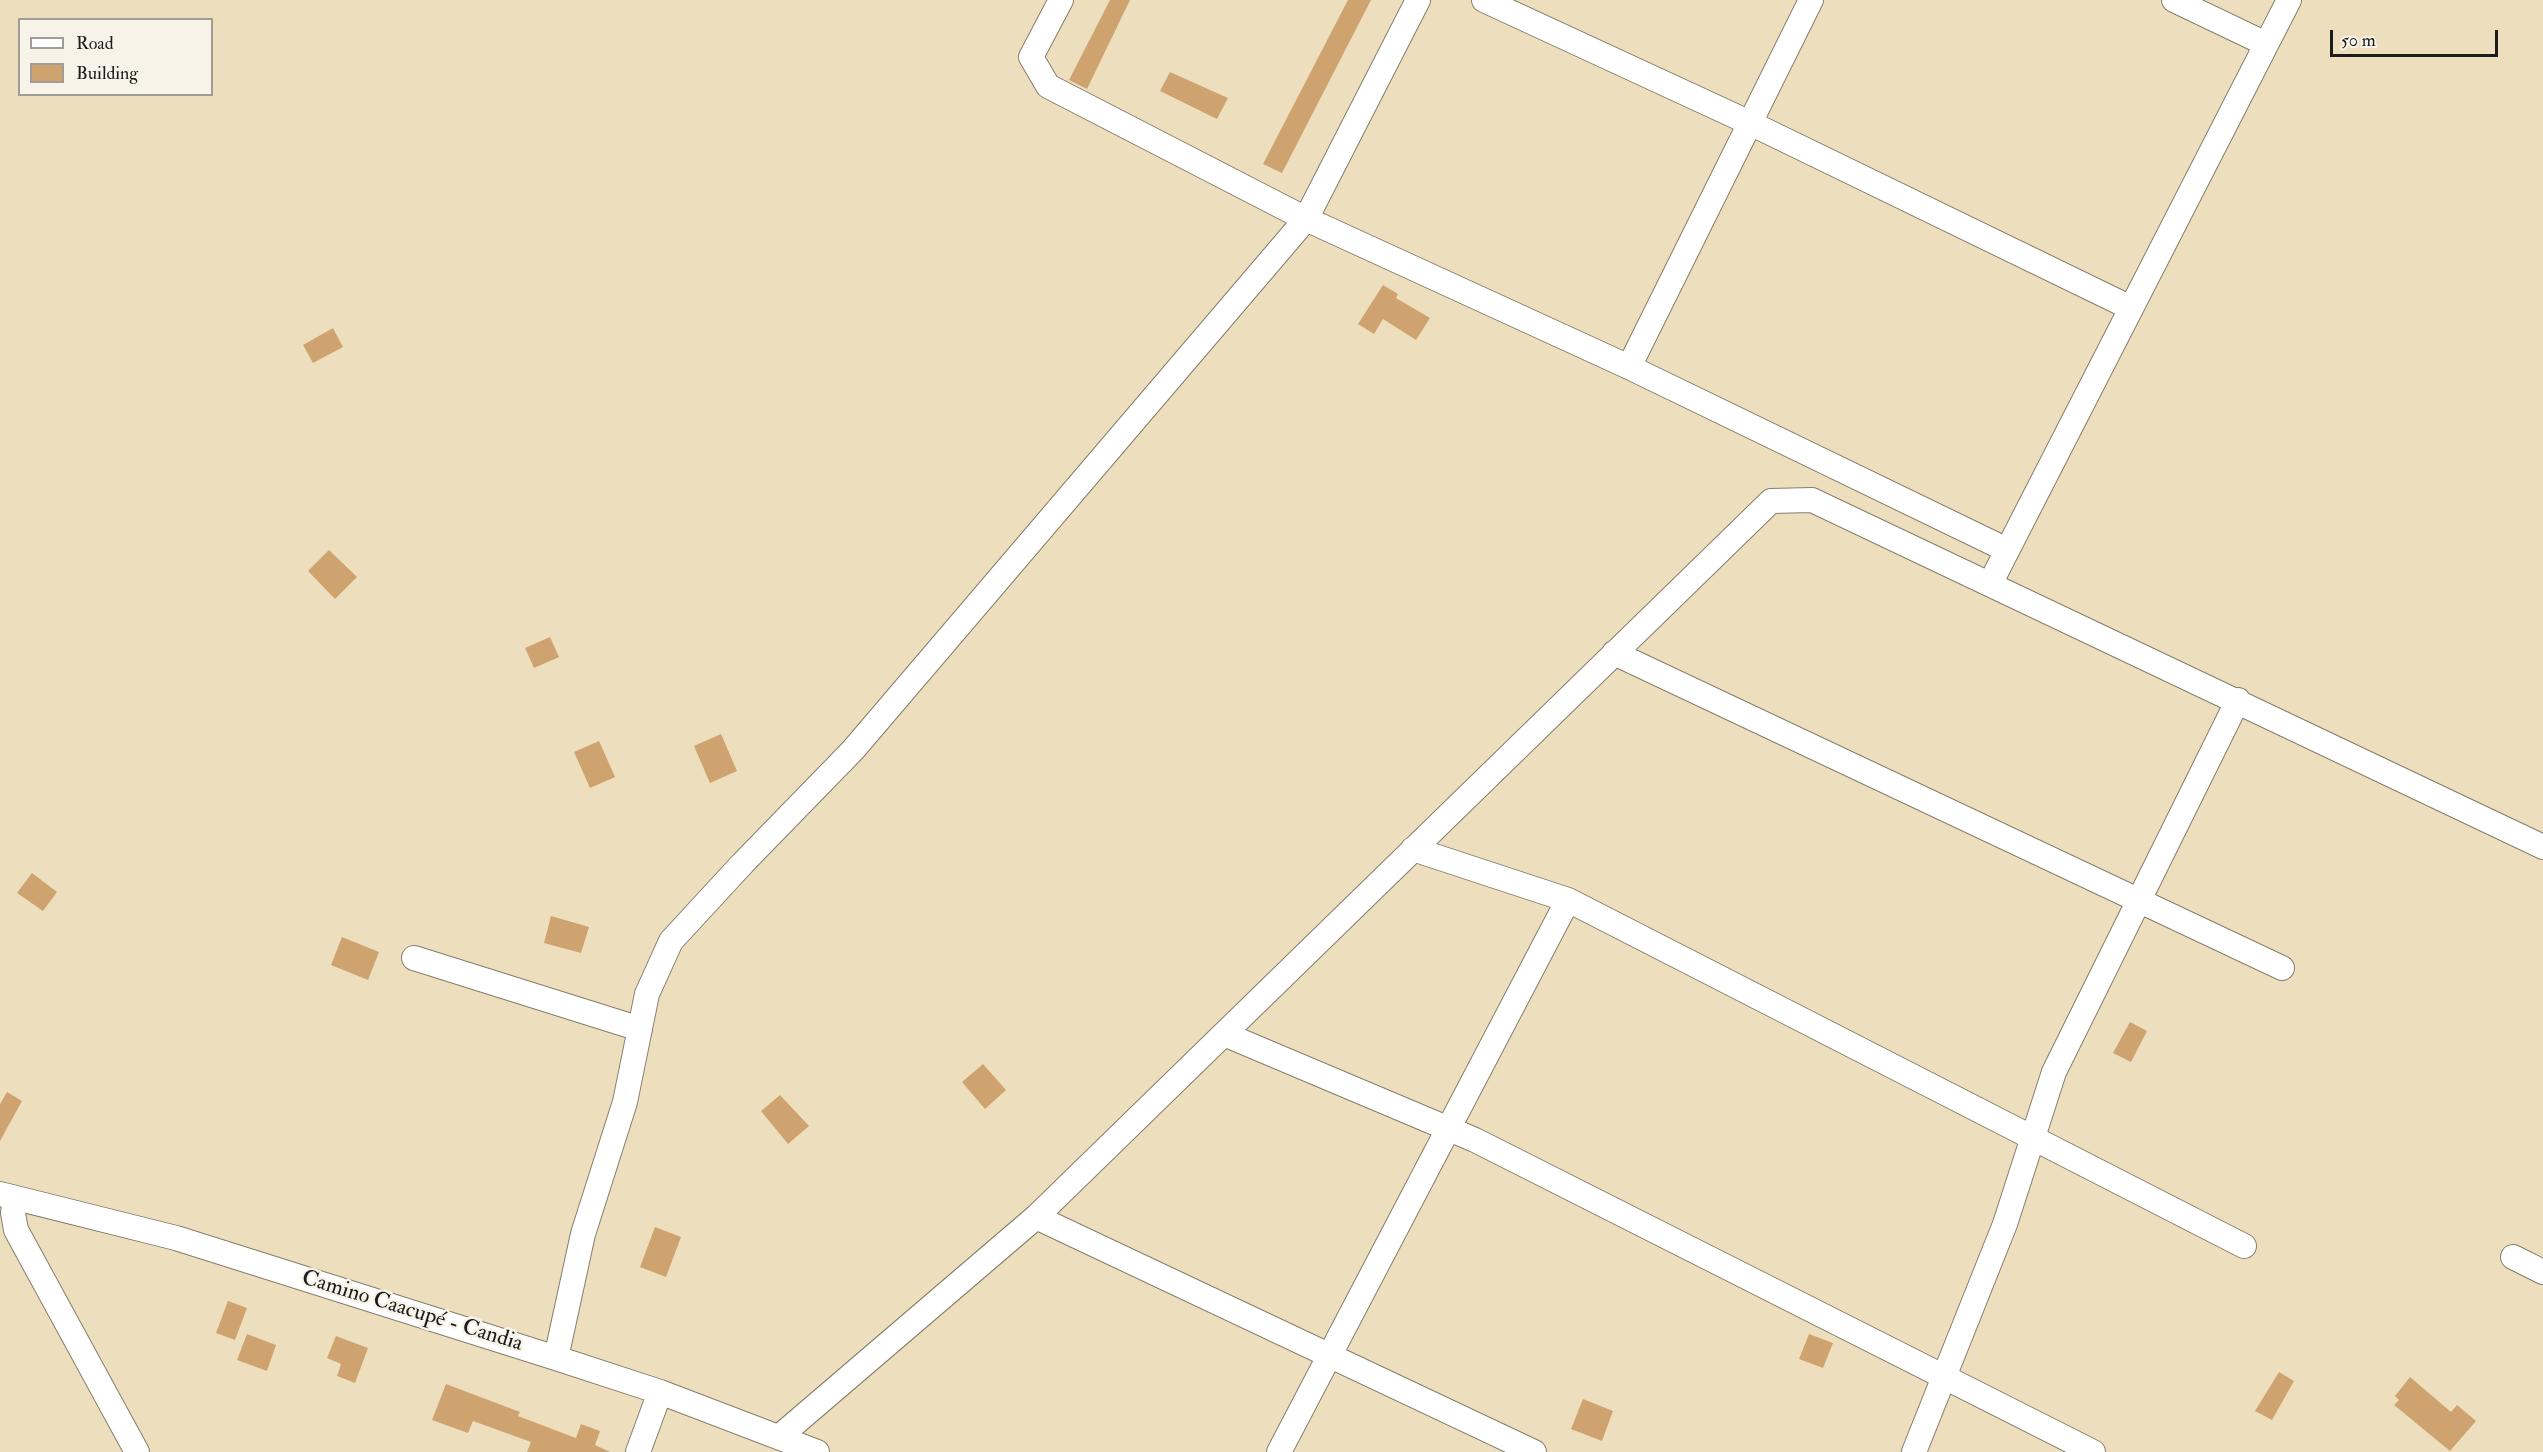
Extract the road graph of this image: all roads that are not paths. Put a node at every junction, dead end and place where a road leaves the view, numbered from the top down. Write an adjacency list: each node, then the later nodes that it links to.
1 (1060, 0): 9 (street)
2 (1419, 0): 9 (street)
3 (1484, 0): 8 (street)
4 (1811, 0): 8 (street)
5 (2174, 0): 7 (street)
6 (2289, 0): 7 (street)
7 (2266, 44): 10 (street)
8 (1750, 123): 10 (street); 11 (street)
9 (1306, 219): 11 (street); 22 (street)
10 (2131, 308): 12 (street)
11 (1629, 367): 12 (street)
12 (2007, 550): 13 (street)
13 (1990, 584): 14 (street); 15 (street)
14 (1614, 653): 17 (street); 19 (street)
15 (2238, 700): 16 (street); 19 (street)
16 (2543, 847)
17 (1413, 849): 18 (street); 23 (street)
18 (1568, 900): 24 (street); 25 (street)
19 (2139, 900): 21 (street); 25 (street)
20 (414, 958): 22 (street)
21 (2282, 968)
22 (640, 1029): 32 (street)
23 (1224, 1034): 24 (street); 27 (street)
24 (1448, 1129): 31 (street); 33 (street)
25 (2033, 1138): 28 (street); 33 (street)
26 (7, 1196): 32 (street, Camino Caacupé - Candia); 36 (street)
27 (1036, 1217): 31 (street); 35 (street)
28 (2244, 1246)
29 (2513, 1257): 30 (street)
30 (2543, 1272)
31 (1330, 1355): 39 (street); 40 (street)
32 (556, 1358): 34 (street, Camino Caacupé - Candia)
33 (1944, 1377): 41 (street); 42 (street)
34 (660, 1392): 35 (street, Camino Caacupé - Candia); 37 (street)
35 (779, 1437): 38 (street, Camino Caacupé - Candia)
36 (137, 1452)
37 (638, 1452)
38 (817, 1452)
39 (1279, 1452)
40 (1534, 1452)
41 (1914, 1452)
42 (2093, 1452)

